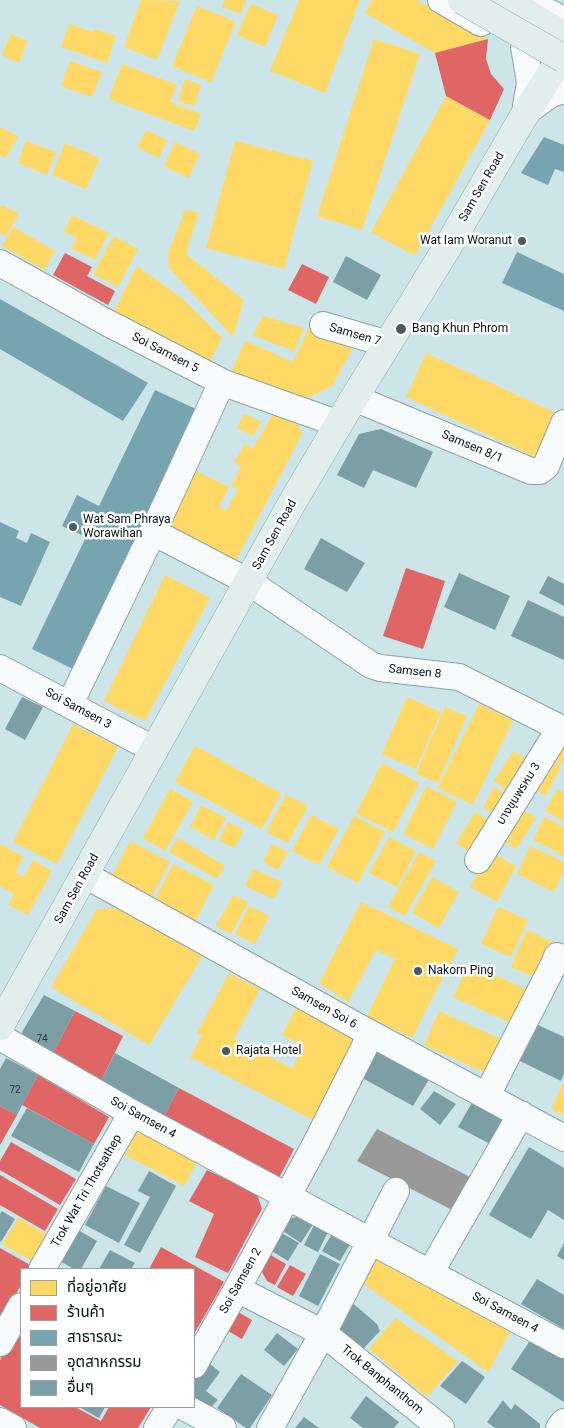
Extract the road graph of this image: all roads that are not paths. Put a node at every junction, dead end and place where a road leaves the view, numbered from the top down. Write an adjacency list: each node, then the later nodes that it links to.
1 (441, 0): 7 (street)
2 (462, 0): 8 (main road, bridge)
3 (505, 0): 6 (main road)
4 (539, 1): 5 (street)
5 (564, 20)
6 (564, 36)
7 (524, 47): 8 (street); 10 (street)
8 (562, 62): 10 (main road, Sam Sen Road)
9 (564, 90): 10 (street)
10 (525, 113): 13 (main road, Sam Sen Road)
11 (0, 263): 14 (street, Soi Samsen 5)
12 (323, 325): 13 (street, Samsen 7)
13 (388, 344): 15 (main road, Sam Sen Road)
14 (222, 382): 16 (street, Soi Samsen 5); 18 (street)
15 (354, 398): 16 (main road, Sam Sen Road); 17 (street, Samsen 8/1)
16 (339, 424): 19 (main road, Sam Sen Road)
17 (564, 424)
18 (153, 532): 19 (street, Samsen 8); 21 (street)
19 (249, 582): 22 (street, Samsen 8); 23 (main road, Sam Sen Road)
20 (0, 668): 21 (street, Soi Samsen 3)
21 (70, 704): 23 (street, Soi Samsen 3)
22 (562, 729): 24 (street, บางขุนพรหม 3)
23 (155, 750): 25 (main road, Sam Sen Road)
24 (478, 860)
25 (85, 875): 27 (main road, Sam Sen Road); 28 (street, Samsen Soi 6)
26 (556, 956): 30 (street)
27 (0, 1026)
28 (371, 1034): 30 (street, Samsen Soi 6); 35 (street)
29 (0, 1037): 31 (street, Soi Samsen 4)
30 (487, 1095): 32 (street, Samsen Soi 6)
31 (132, 1113): 35 (street, Soi Samsen 4); 37 (street, Trok Wat Tri Thotsathep)
32 (521, 1114): 33 (street, Samsen Soi 6); 38 (street)
33 (564, 1138)
34 (396, 1191): 36 (street)
35 (287, 1196): 36 (street, Soi Samsen 4); 39 (street, Soi Samsen 2)
36 (370, 1241): 38 (street, Soi Samsen 4); 41 (street)
37 (43, 1268)
38 (430, 1273): 43 (street, Soi Samsen 4)
39 (237, 1289): 41 (street, Trok Banphanthom); 44 (street, Soi Samsen 2)
40 (20, 1308): 42 (street)
41 (323, 1333): 52 (street); 53 (street, Trok Banphanthom)
42 (0, 1343)
43 (564, 1345)
44 (195, 1363)
45 (169, 1408): 50 (street)
46 (186, 1408): 51 (street)
47 (0, 1421): 49 (street)
48 (564, 1422): 54 (street)
49 (13, 1428)
50 (157, 1428)
51 (223, 1428)
52 (270, 1428)
53 (441, 1428)
54 (559, 1428)

